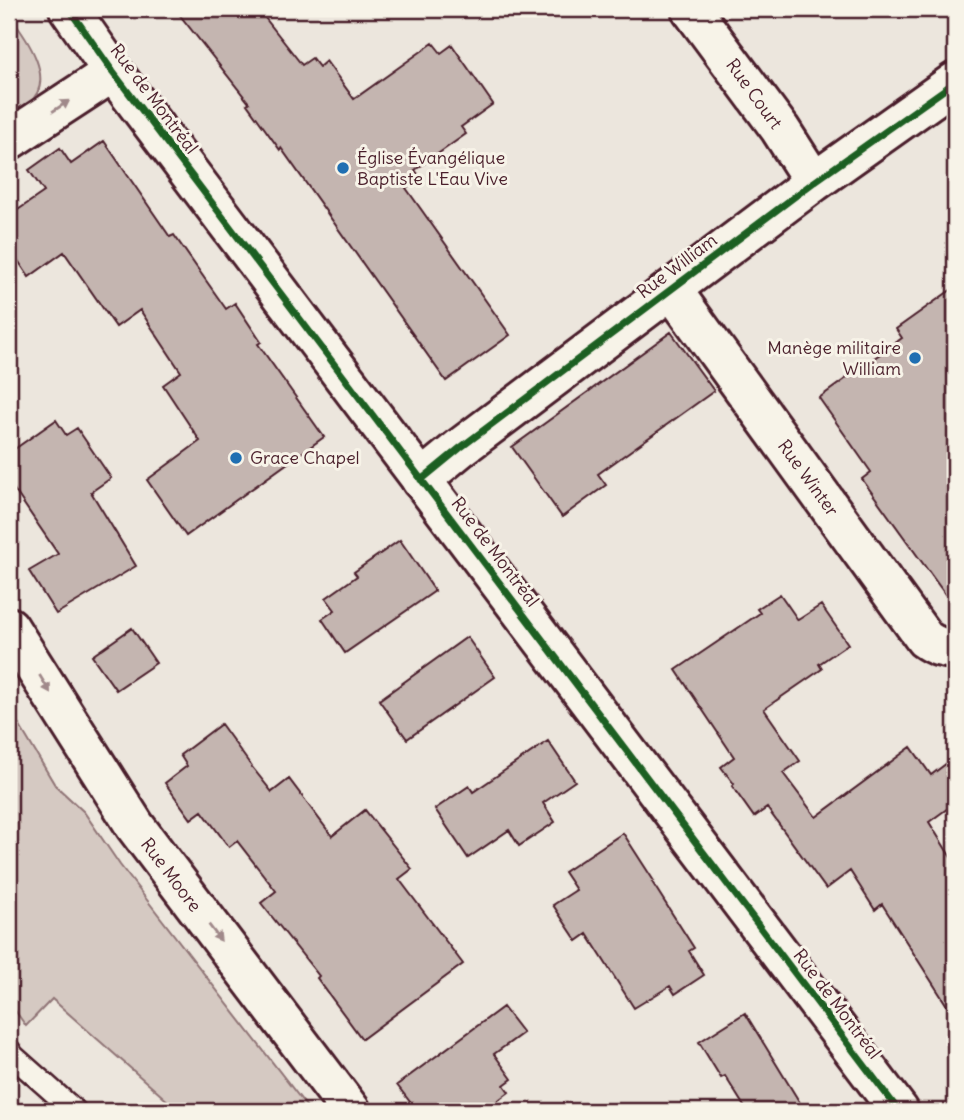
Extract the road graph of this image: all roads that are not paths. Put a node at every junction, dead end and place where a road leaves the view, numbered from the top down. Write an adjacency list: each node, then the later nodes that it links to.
1 (69, 9): 3 (street, Rue de Montréal)
2 (691, 9): 6 (street, Rue Court)
3 (113, 72): 5 (street, one-way to 3); 8 (street, Rue de Montréal)
4 (955, 82): 6 (street, Rue William)
5 (9, 140)
6 (814, 183): 7 (street, Rue William)
7 (672, 290): 8 (street, Rue William); 10 (street, Rue Winter)
8 (421, 480): 14 (street, Rue de Montréal)
9 (9, 627): 13 (street, Rue Moore, one-way to 13)
10 (955, 648)
11 (9, 1050): 12 (lane)
12 (75, 1111)
13 (351, 1111)
14 (899, 1111)

